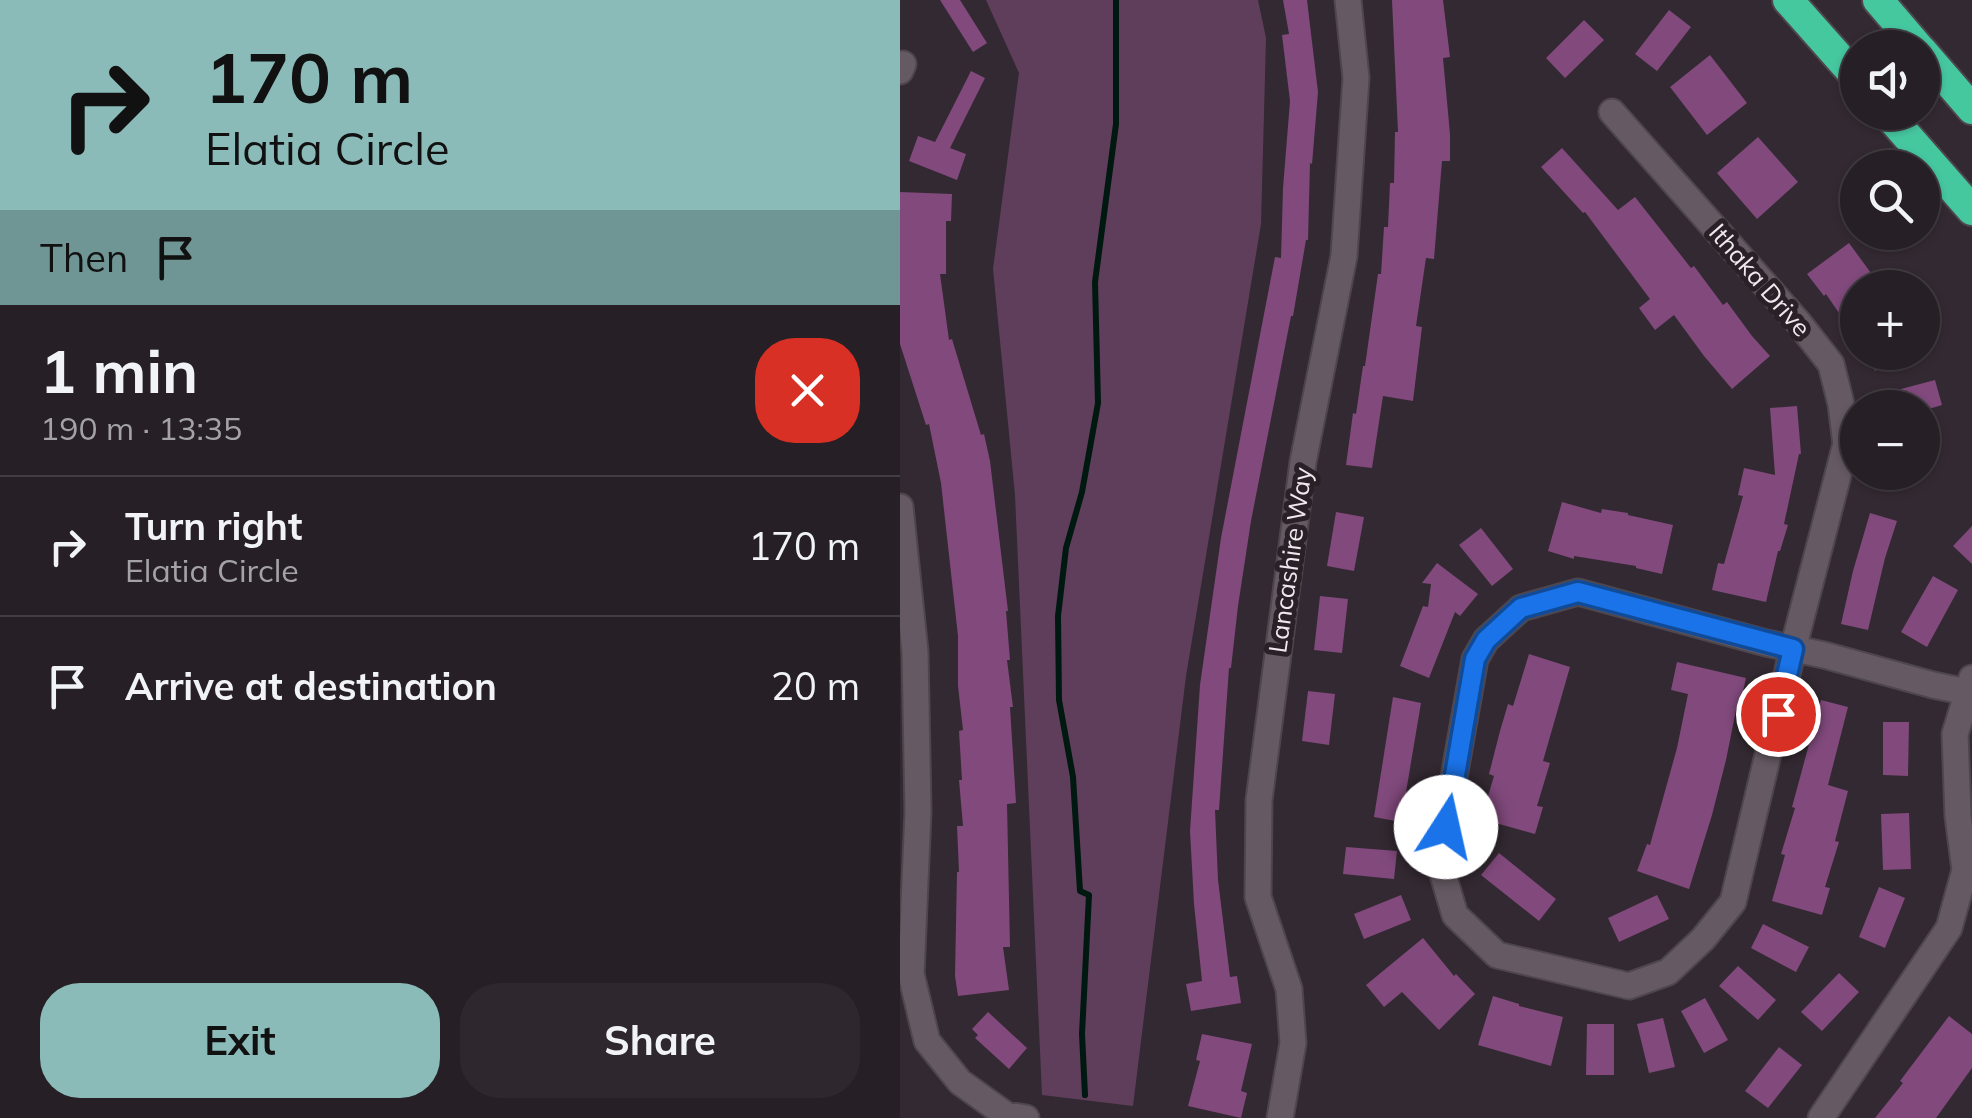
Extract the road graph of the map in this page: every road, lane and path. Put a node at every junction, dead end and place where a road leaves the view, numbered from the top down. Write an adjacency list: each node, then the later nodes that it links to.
1 (1348, 0): 15 (street, Lancashire Way)
2 (1788, 0): 5 (highway)
3 (1878, 0): 4 (highway)
4 (1904, 30)
5 (1840, 59)
6 (1940, 71): 7 (highway)
7 (1972, 108)
8 (1612, 112): 12 (street, Ithaka Drive)
9 (1902, 130): 10 (highway)
10 (1972, 210)
11 (900, 507): 14 (street)
12 (1793, 649): 12 (street, Ithaka Drive); 13 (street)
13 (1970, 688): 16 (street)
14 (1026, 1118)
15 (1280, 1118)
16 (1820, 1118)

